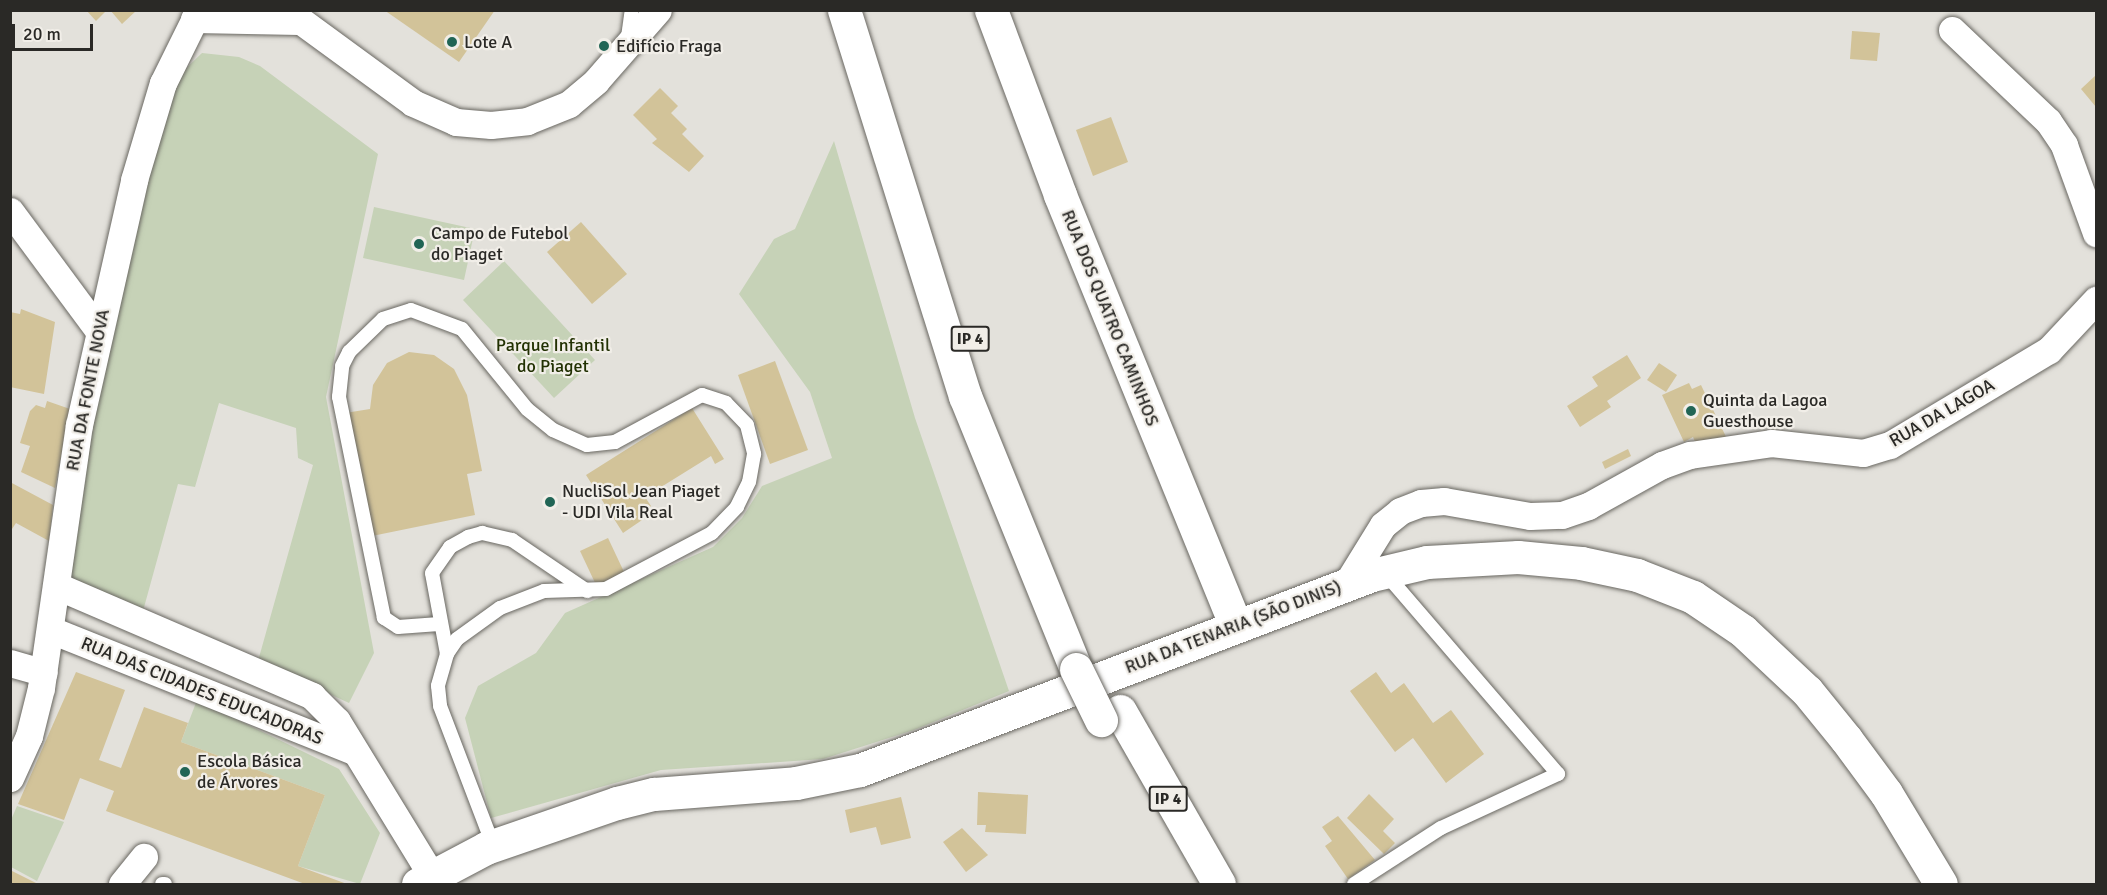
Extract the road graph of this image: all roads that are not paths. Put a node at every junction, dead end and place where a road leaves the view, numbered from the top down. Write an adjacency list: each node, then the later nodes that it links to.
1 (632, 10): 9 (lane)
2 (658, 10): 9 (street)
3 (844, 10): 23 (main road, IP 4)
4 (861, 10): 23 (main road, IP 4)
5 (991, 10): 19 (main road, RUA DOS QUATRO CAMINHOS)
6 (292, 16): 7 (street); 9 (street)
7 (192, 22): 13 (street, RUA DA FONTE NOVA)
8 (1952, 30): 11 (street)
9 (627, 45)
10 (10, 211): 13 (street)
11 (2097, 233)
12 (2097, 300): 15 (street, RUA DA LAGOA)
13 (98, 330): 16 (street, RUA DA FONTE NOVA)
14 (1384, 571): 15 (main road, RUA DA TENARIA (SÃO DINIS)); 34 (lane); 35 (main road, RUA DA TENARIA (SÃO DINIS))
15 (1347, 583): 19 (main road, RUA DA TENARIA (SÃO DINIS))
16 (57, 586): 20 (street, RUA DA FONTE NOVA); 25 (street, RUA DAS CIDADES EDUCADORAS)
17 (587, 591): 18 (lane); 18 (lane); 21 (lane)
18 (439, 624): 21 (lane)
19 (1235, 624): 29 (main road, RUA DA TENARIA (SÃO DINIS))
20 (51, 630): 24 (street, RUA DA FONTE NOVA); 26 (street, RUA DAS CIDADES EDUCADORAS)
21 (447, 654): 29 (lane)
22 (10, 663): 24 (street)
23 (1087, 665): 32 (main road, IP 4)
24 (44, 673): 28 (street, RUA DA FONTE NOVA)
25 (316, 699): 26 (lane); 27 (street, RUA DAS CIDADES EDUCADORAS)
26 (296, 729): 27 (street, RUA DAS CIDADES EDUCADORAS)
27 (353, 751): 31 (street, RUA DAS CIDADES EDUCADORAS)
28 (10, 778)
29 (493, 845): 31 (main road, RUA DA TENARIA (SÃO DINIS))
30 (144, 856): 33 (street)
31 (425, 880)
32 (1212, 882)
33 (122, 885)
34 (1354, 885)
35 (1941, 885)

